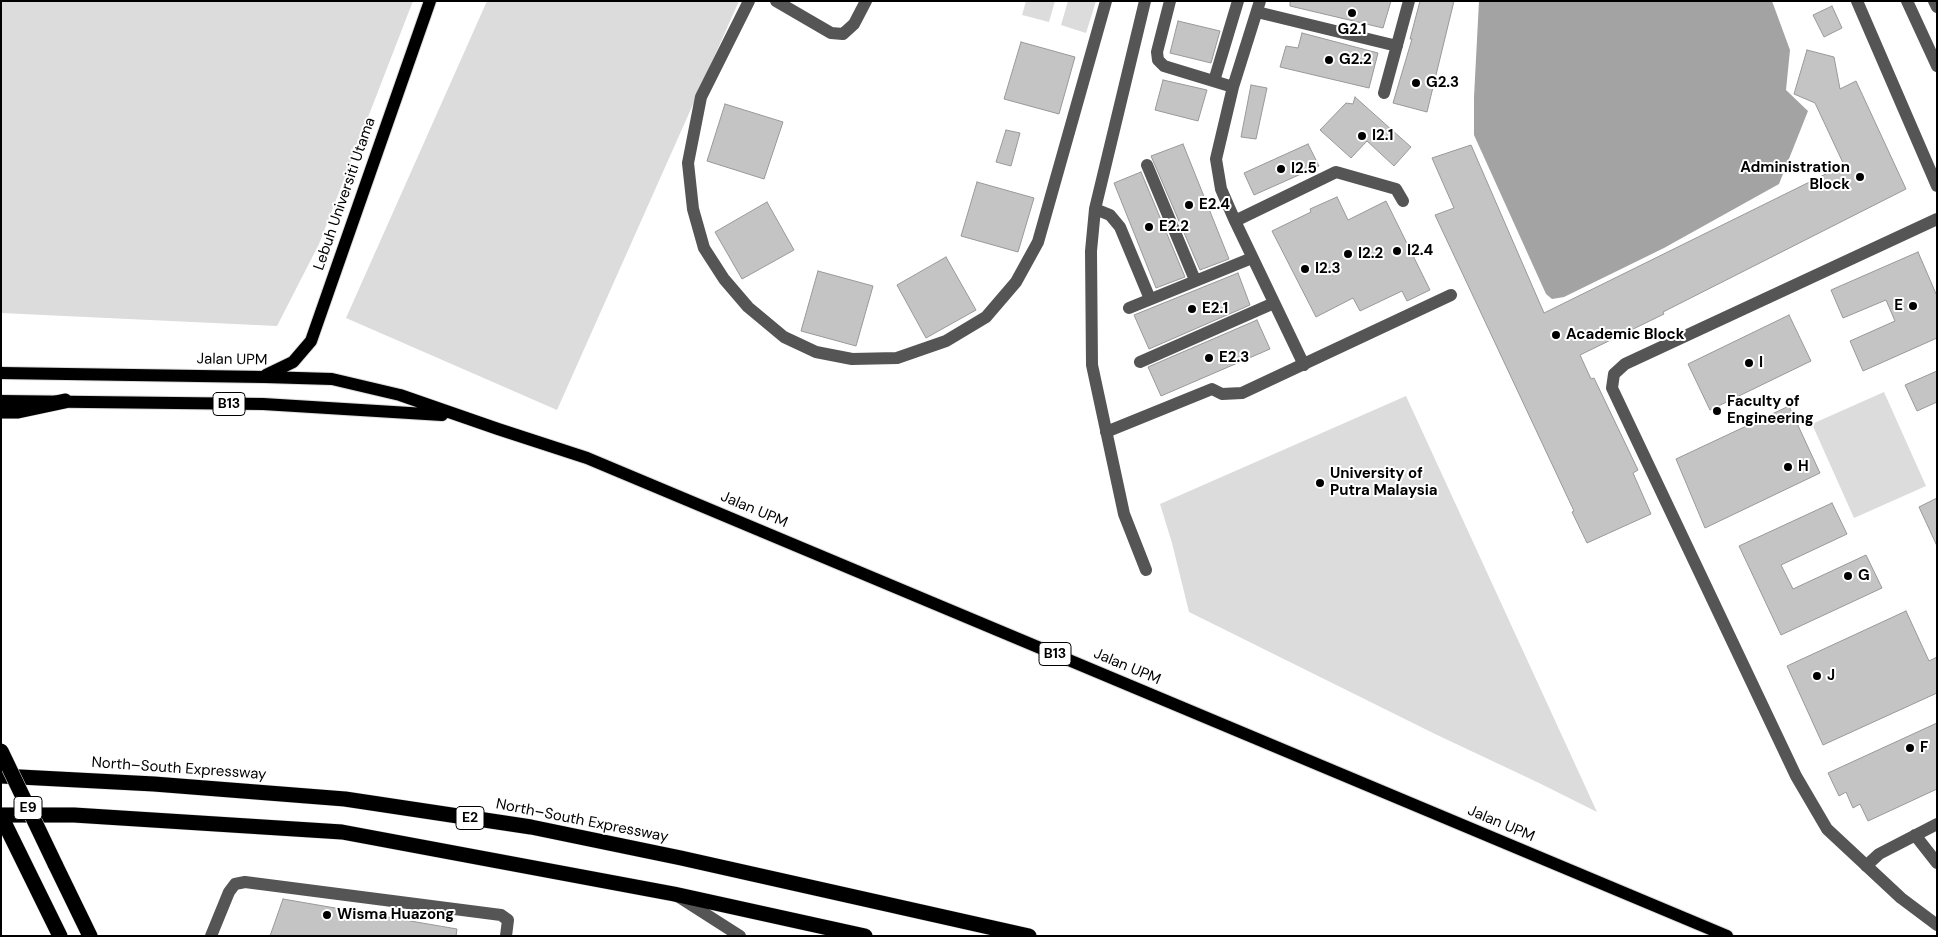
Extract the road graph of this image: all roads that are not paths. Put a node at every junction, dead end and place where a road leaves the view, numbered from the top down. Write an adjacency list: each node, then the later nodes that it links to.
1 (430, 1): 35 (main road, Lebuh Universiti Utama)
2 (749, 1): 5 (street)
3 (776, 1): 4 (street)
4 (866, 1)
5 (1106, 1)
6 (1145, 1): 23 (street)
7 (1170, 1): 17 (street)
8 (1238, 1): 17 (street)
9 (1409, 1): 15 (street)
10 (1857, 1): 21 (street)
11 (1907, 1): 16 (street)
12 (1934, 1): 14 (street)
13 (1258, 7): 15 (street); 18 (street)
14 (1937, 7)
15 (1397, 46): 19 (street)
16 (1937, 66)
17 (1214, 80): 18 (street)
18 (1234, 87): 25 (street)
19 (1384, 93)
20 (1147, 165): 27 (street)
21 (1937, 186)
22 (1403, 201): 25 (street)
23 (1095, 209): 29 (street); 40 (street)
24 (1937, 219): 48 (street)
25 (1235, 221): 26 (street)
26 (1252, 258): 27 (street); 30 (street)
27 (1195, 280): 29 (street)
28 (1451, 295): 33 (street)
29 (1150, 299): 31 (street)
30 (1274, 303): 32 (street); 33 (street)
31 (1128, 308)
32 (1140, 362)
33 (1304, 364): 40 (street)
34 (1, 373): 35 (main road, Jalan UPM / B13)
35 (264, 376): 39 (main road, Jalan UPM / B13)
36 (1, 401): 37 (main road, Jalan UPM / B13)
37 (65, 402): 38 (highway); 39 (main road, Jalan UPM / B13)
38 (1, 411)
39 (457, 416): 58 (main road, Jalan UPM / B13)
40 (1106, 432): 41 (street)
41 (1146, 570)
42 (1, 751): 52 (highway, E9, bridge)
43 (1, 776): 57 (highway, North–South Expressway / E2)
44 (1, 815): 49 (highway); 51 (highway, E9)
45 (1937, 824): 46 (street)
46 (1915, 835): 47 (street); 48 (street)
47 (1937, 862)
48 (1866, 866): 50 (street)
49 (674, 894): 55 (street); 56 (highway)
50 (1937, 925)
51 (60, 936)
52 (90, 936)
53 (212, 936): 54 (street)
54 (506, 936)
55 (740, 936)
56 (865, 936)
57 (1029, 936)
58 (1727, 936)

